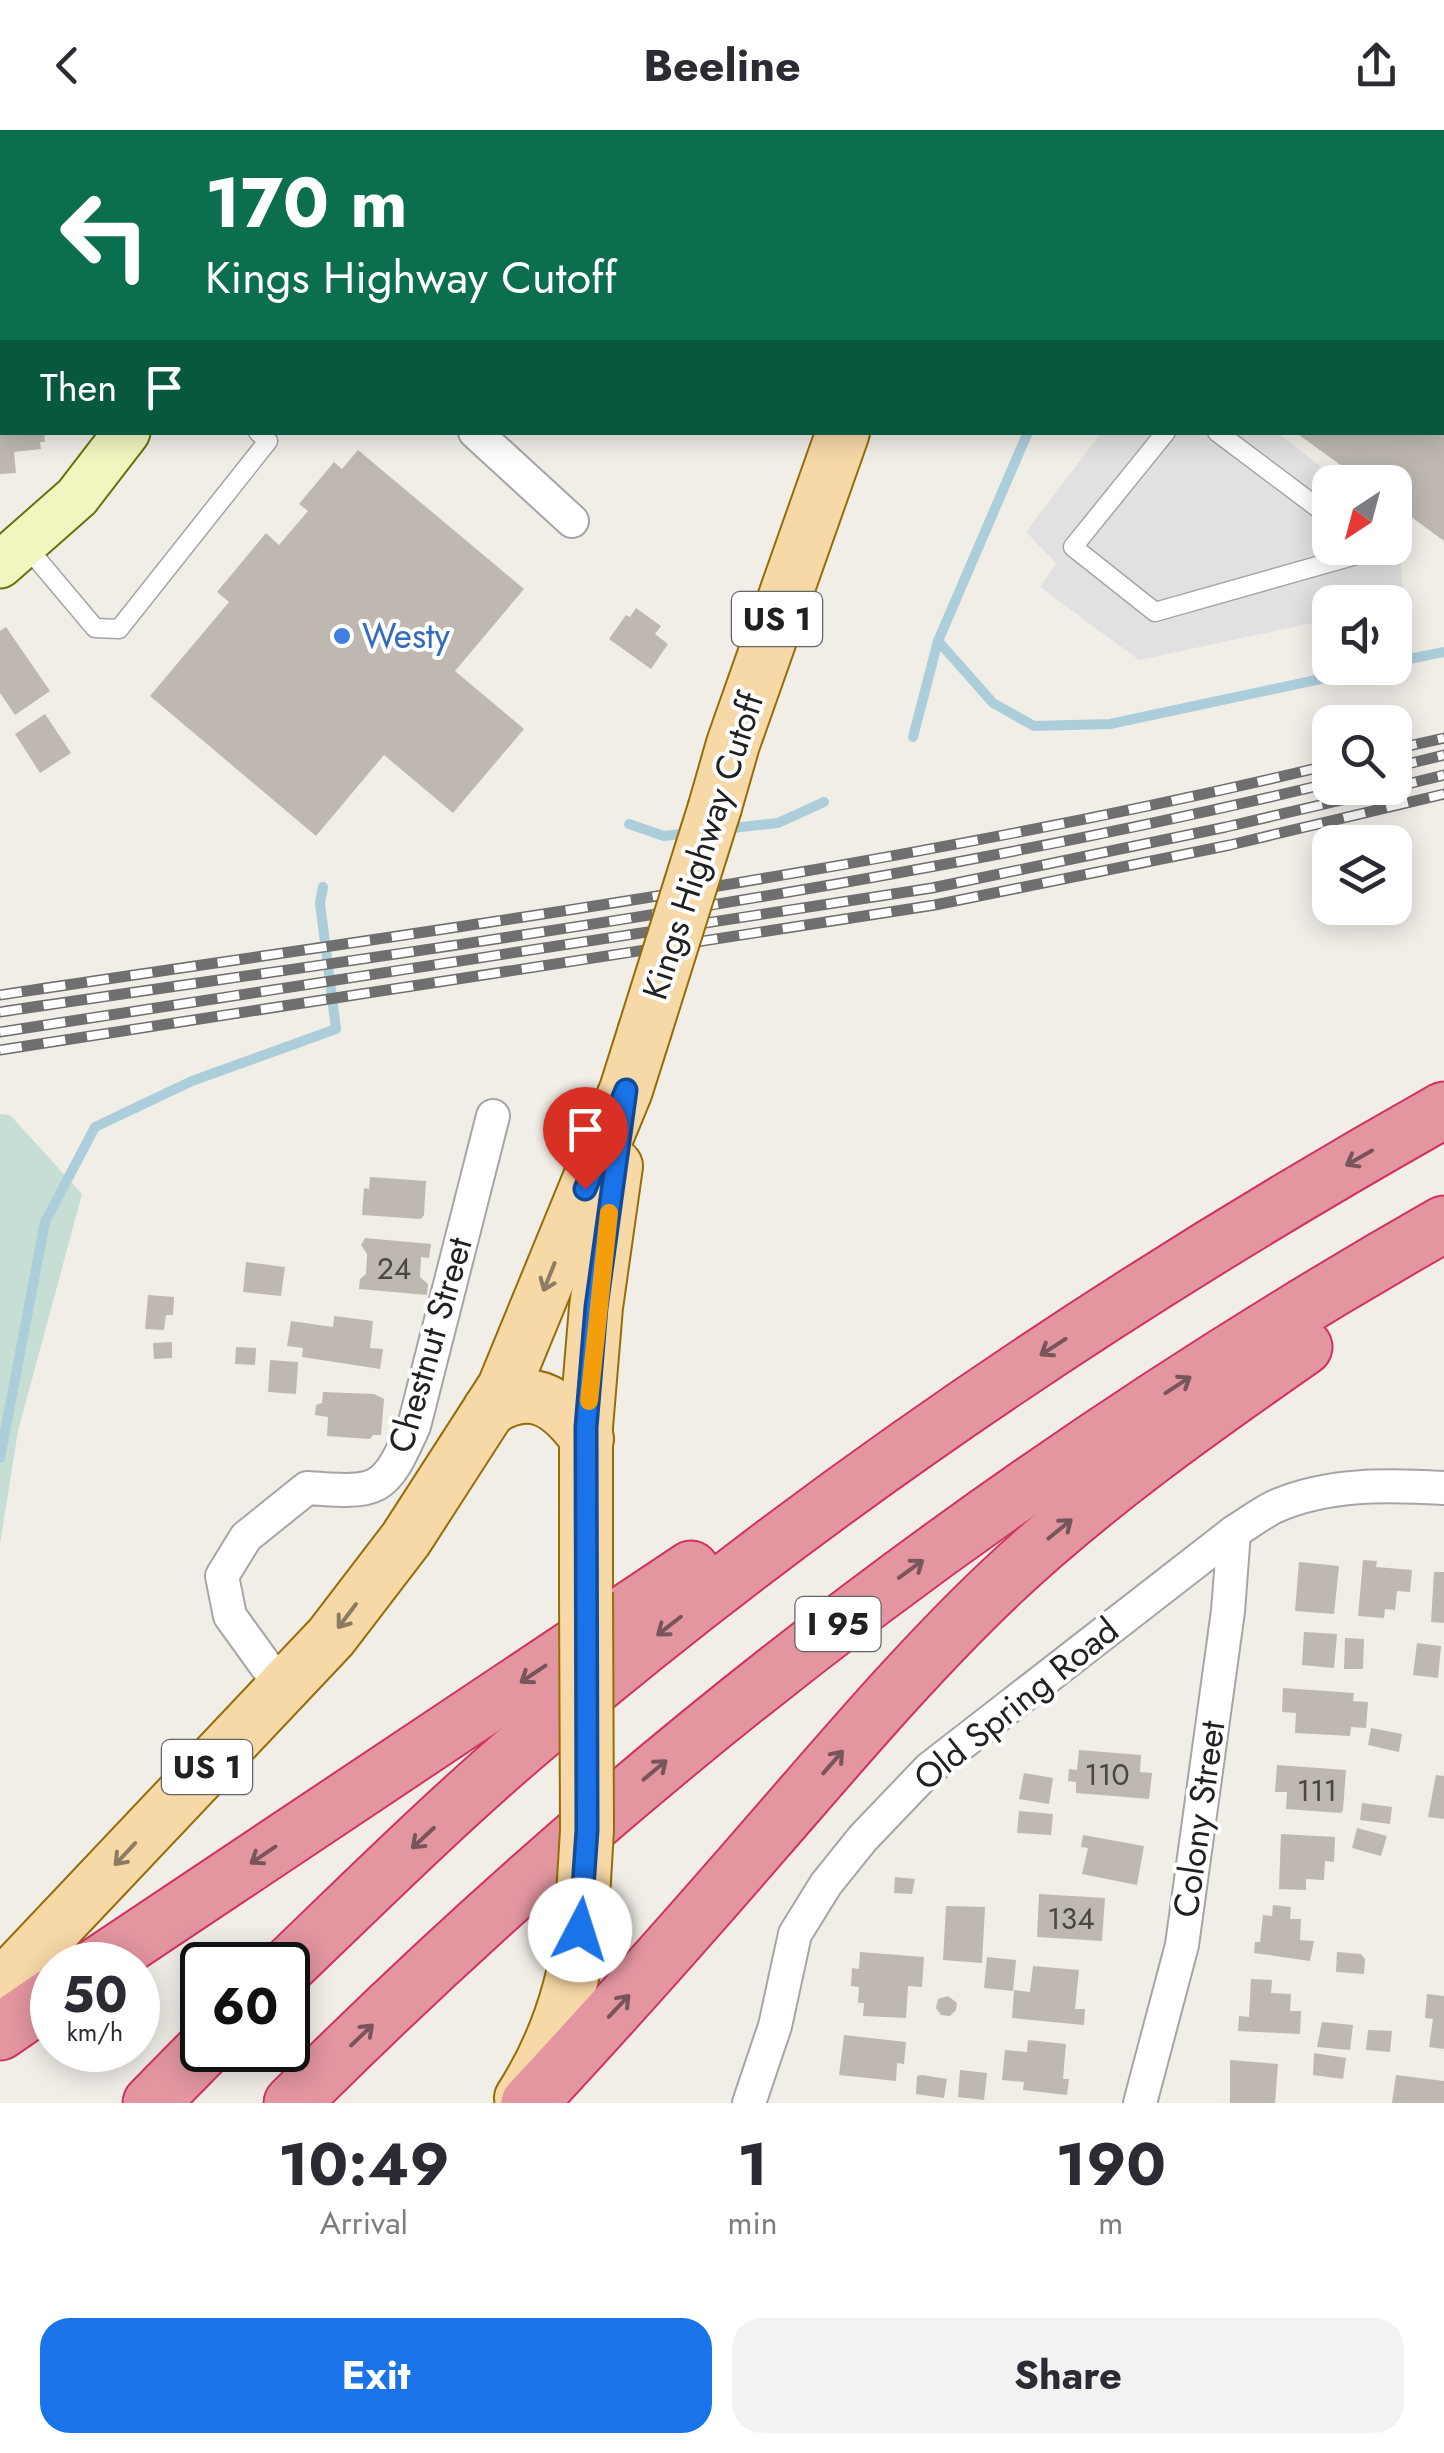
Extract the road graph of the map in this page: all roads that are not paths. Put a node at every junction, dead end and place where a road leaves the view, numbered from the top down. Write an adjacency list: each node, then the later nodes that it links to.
1 (123, 435): 9 (main road)
2 (261, 435): 9 (lane)
3 (477, 435): 8 (street)
4 (842, 435): 11 (main road, Kings Highway Cutoff / US 1, bridge)
5 (1164, 435): 10 (lane)
6 (1221, 435): 7 (lane)
7 (1312, 503)
8 (572, 521)
9 (13, 555)
10 (1321, 565)
11 (626, 1090): 16 (main road, Kings Highway Cutoff / US 1, one-way to 16); 18 (main road, Kings Highway Cutoff / US 1)
12 (1444, 1110): 17 (highway, one-way to 17)
13 (493, 1116): 21 (street, Chestnut Street)
14 (1444, 1224): 29 (highway, I 95, one-way to 14)
15 (1444, 1249): 31 (highway, one-way to 15)
16 (489, 1410): 18 (main road); 21 (main road, Kings Highway Cutoff / US 1, one-way to 21)
17 (944, 1421): 22 (highway, one-way to 22); 23 (highway, one-way to 23)
18 (586, 1439): 30 (main road, Kings Highway Cutoff / US 1, bridge)
19 (1444, 1488): 20 (street, Old Spring Road)
20 (1234, 1532): 32 (street, Old Spring Road); 33 (street, Colony Street)
21 (282, 1688): 24 (main road, Kings Highway Cutoff / US 1, one-way to 24)
22 (132, 1942)
23 (310, 1945)
24 (0, 1987)
25 (30, 2011): 26 (highway)
26 (0, 2032)
27 (181, 2072): 28 (highway)
28 (151, 2103)
29 (292, 2103)
30 (518, 2103)
31 (529, 2103)
32 (749, 2103)
33 (1140, 2103)

